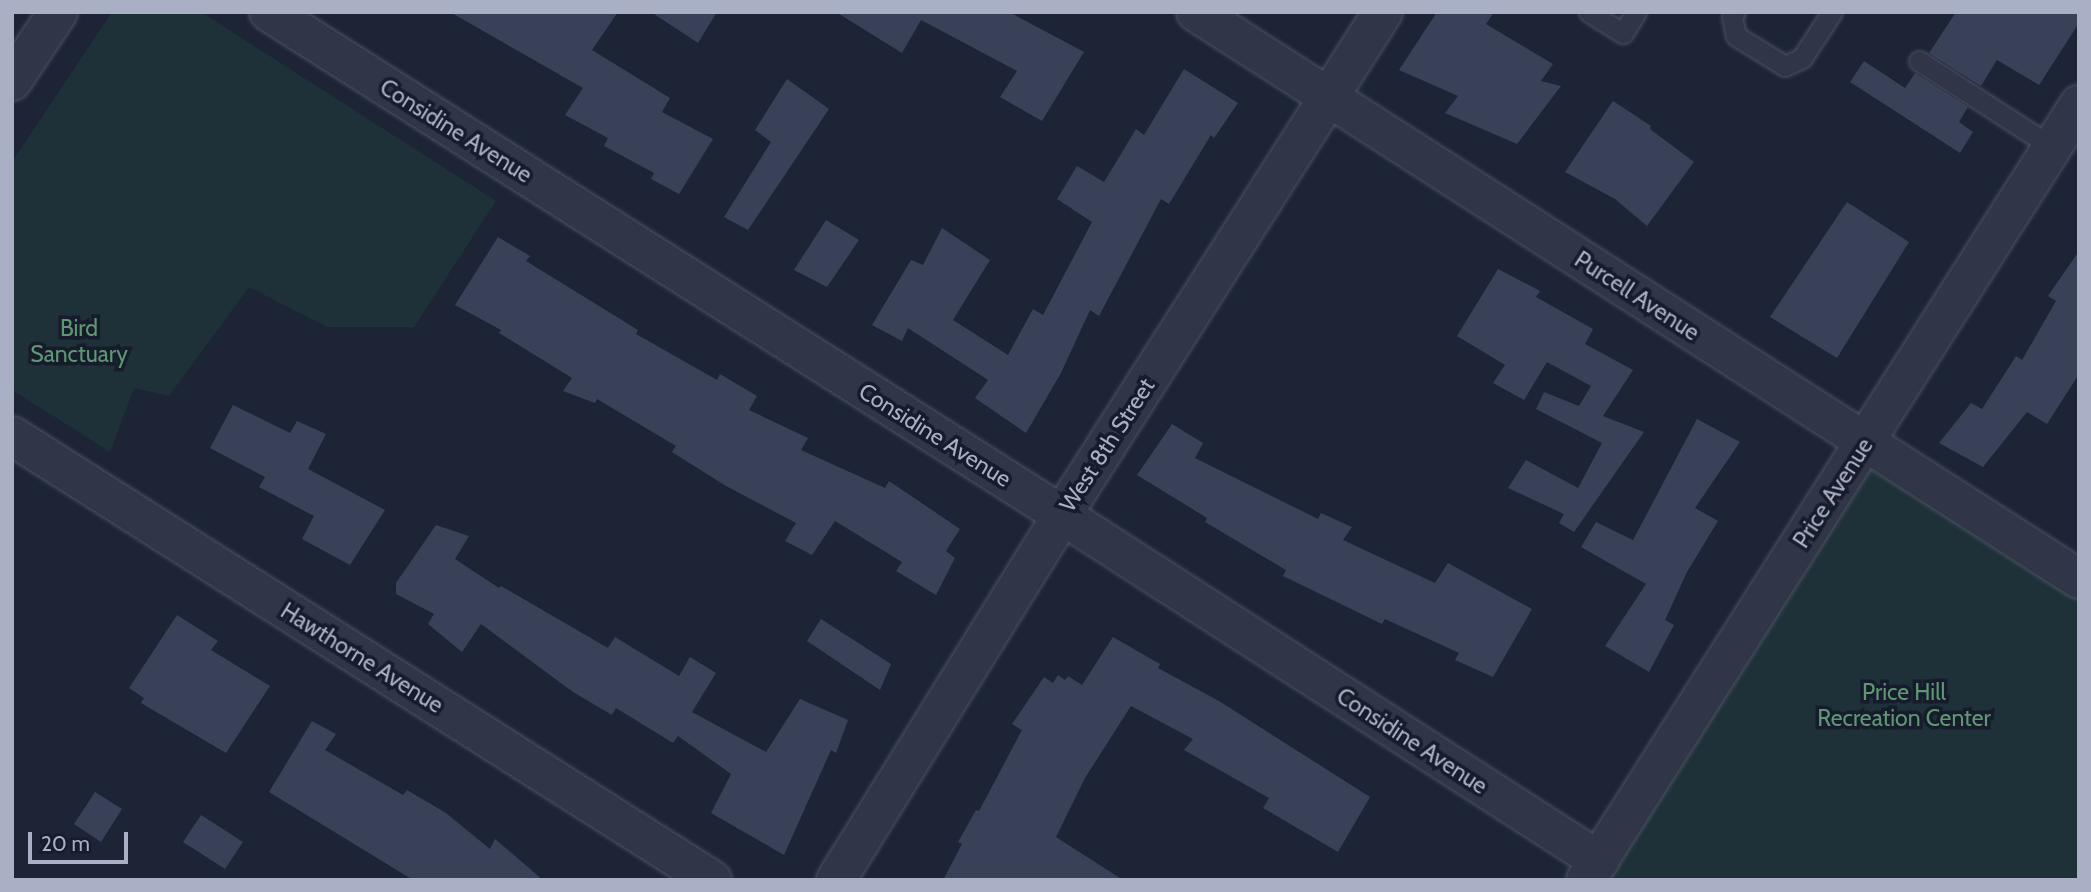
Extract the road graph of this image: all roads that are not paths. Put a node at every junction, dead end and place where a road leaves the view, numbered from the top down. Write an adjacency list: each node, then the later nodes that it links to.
1 (58, 12): 10 (street)
2 (269, 12): 16 (street, Considine Avenue)
3 (1196, 12): 11 (street, Purcell Avenue)
4 (1383, 12): 11 (street, West 8th Street)
5 (1589, 12): 6 (lane)
6 (1636, 12)
7 (1735, 12): 8 (lane)
8 (1832, 12)
9 (1919, 61): 13 (lane)
10 (12, 81)
11 (1329, 98): 15 (street, Purcell Avenue); 16 (street, West 8th Street)
12 (2079, 105): 13 (street, Price Avenue)
13 (2052, 147): 15 (street, Price Avenue)
14 (12, 436): 19 (street, Hawthorne Avenue)
15 (1865, 443): 17 (street, Purcell Avenue); 18 (street, Price Avenue)
16 (1062, 515): 18 (street, Considine Avenue); 20 (street, West 8th Street)
17 (2079, 579)
18 (1592, 870)
19 (712, 880)
20 (836, 880)

